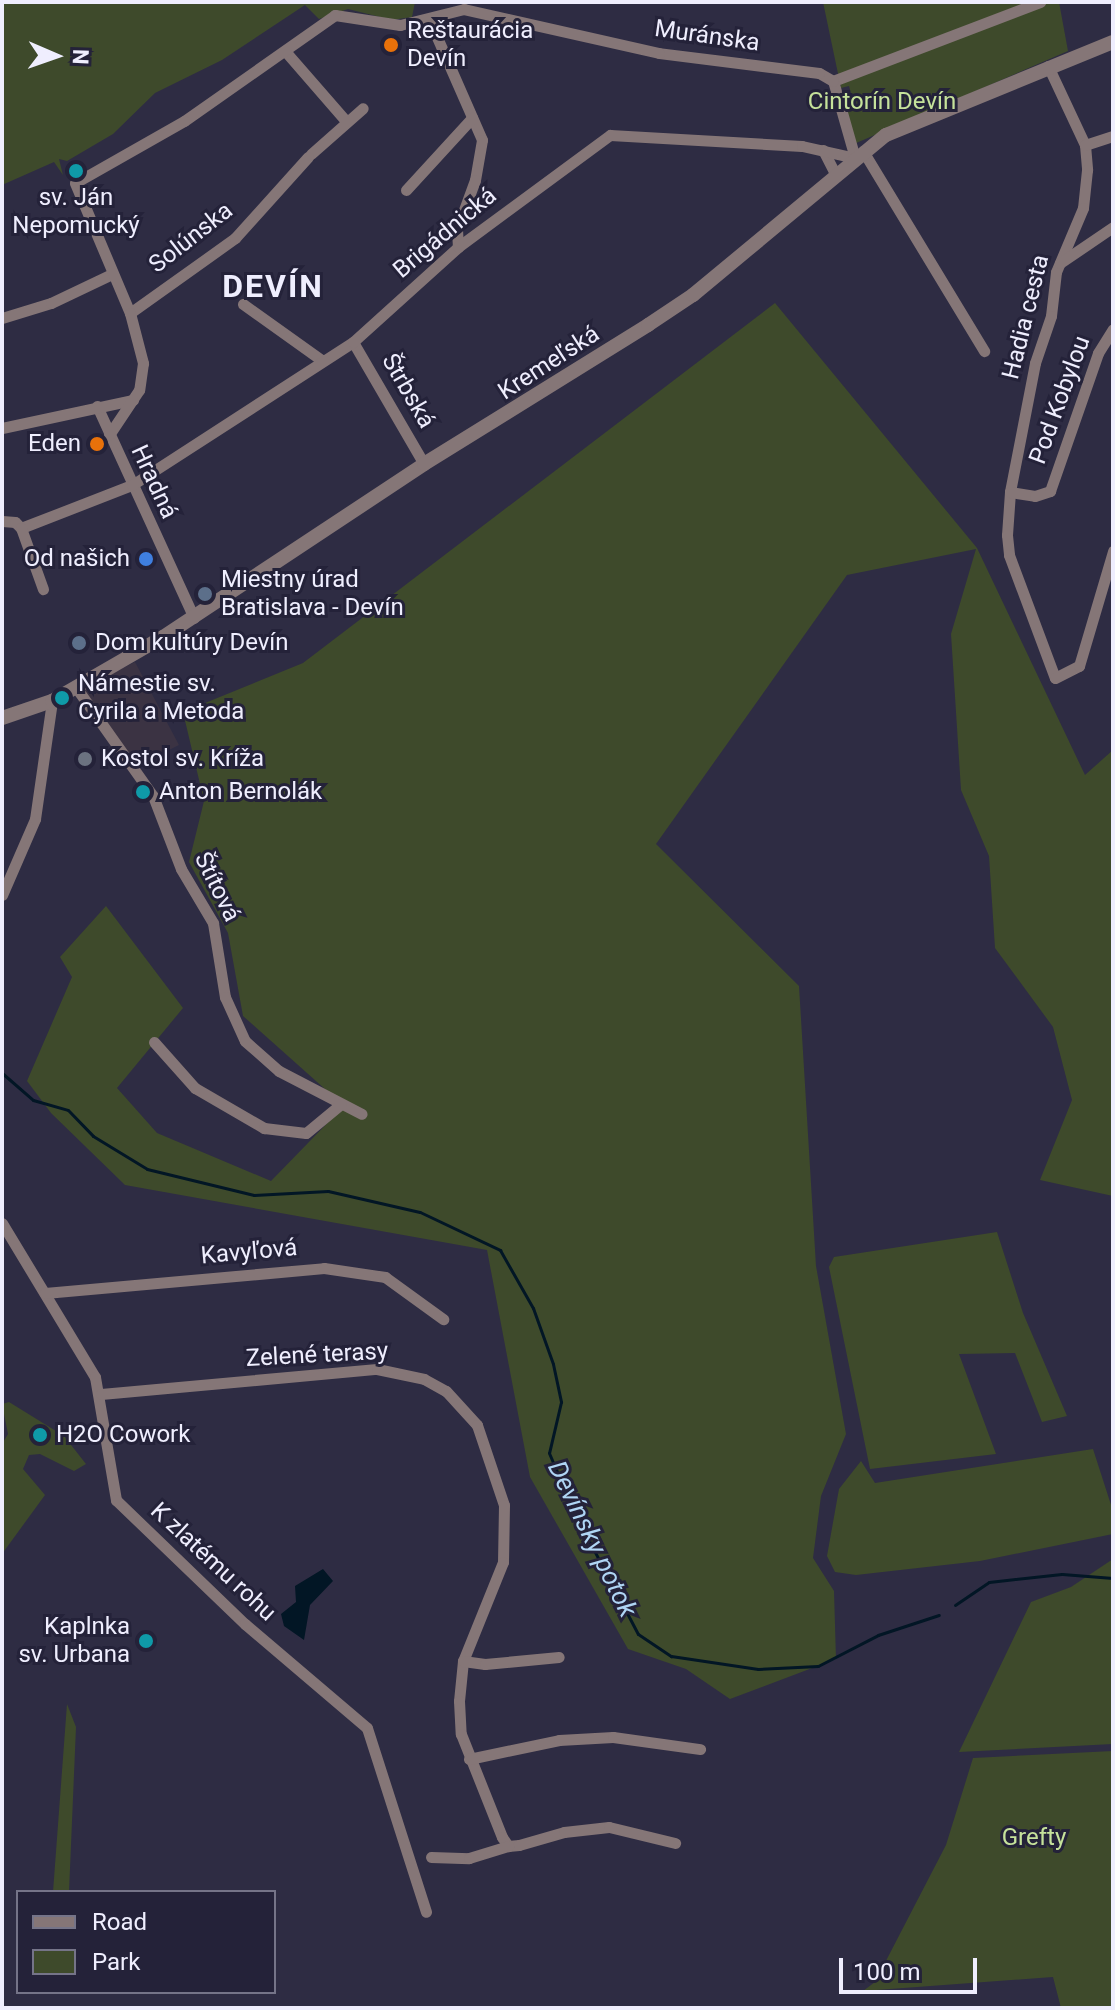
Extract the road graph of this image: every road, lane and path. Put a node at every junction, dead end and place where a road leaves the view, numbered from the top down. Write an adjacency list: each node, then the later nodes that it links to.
1 (1040, 2): 7 (street)
2 (461, 6): 3 (street, Muránska); 7 (street, Muránska)
3 (429, 19): 5 (street, Muránska); 9 (street)
4 (1113, 42): 6 (street, Kremeľská)
5 (285, 51): 10 (street); 16 (street, Muránska)
6 (1048, 66): 12 (street, Hadia cesta); 14 (street, Kremeľská)
7 (833, 81): 14 (street)
8 (363, 108): 10 (street, Solúnska)
9 (472, 118): 17 (street); 19 (street)
10 (345, 120): 23 (street, Solúnska)
11 (1113, 136): 12 (street)
12 (1085, 145): 20 (street, Hadia cesta)
13 (823, 150): 14 (street, Brigádnická); 15 (street); 19 (street, Brigádnická)
14 (859, 155): 15 (street, Kremeľská); 28 (street)
15 (835, 174): 35 (street, Kremeľská)
16 (75, 187): 21 (street, Hradná)
17 (406, 190)
18 (1113, 227): 20 (street)
19 (458, 247): 26 (street, Brigádnická)
20 (1059, 263): 37 (street, Hadia cesta)
21 (112, 274): 23 (street, Hradná); 24 (street)
22 (243, 304): 30 (street)
23 (130, 313): 31 (street, Hradná)
24 (2, 318)
25 (1113, 329): 29 (street, Pod Kobylou)
26 (353, 342): 30 (street, Brigádnická); 35 (street, Štrbská)
27 (1113, 345): 29 (street)
28 (984, 351)
29 (1098, 353): 37 (street, Pod Kobylou)
30 (320, 359): 36 (street, Brigádnická)
31 (133, 400): 32 (street); 34 (street, Hradná)
32 (97, 406): 33 (street); 34 (street)
33 (2, 428)
34 (109, 435): 36 (street, Hradná)
35 (424, 464): 42 (street, Kremeľská)
36 (132, 485): 39 (street, Brigádnická); 42 (street, Hradná)
37 (1010, 492): 40 (street)
38 (2, 521): 39 (street)
39 (21, 528): 41 (street)
40 (1113, 551)
41 (43, 589)
42 (194, 618): 43 (street, Kremeľská)
43 (75, 686): 44 (street, Kremeľská); 48 (street, Štítová)
44 (52, 701): 45 (street, Kremeľská); 46 (street)
45 (2, 718)
46 (2, 895)
47 (154, 1042): 48 (street)
48 (341, 1104): 49 (street, Štítová)
49 (362, 1114)
50 (2, 1223): 51 (street, K zlatému rohu)
51 (45, 1293): 52 (street, Kavyľová); 53 (street, K zlatému rohu)
52 (443, 1319)
53 (101, 1394): 55 (street, Zelené terasy); 61 (street, K zlatému rohu)
54 (559, 1657): 55 (street)
55 (463, 1661): 57 (street, Zelené terasy)
56 (700, 1749): 57 (street)
57 (469, 1759): 59 (street, Zelené terasy)
58 (675, 1843): 59 (street)
59 (508, 1846): 60 (street)
60 (431, 1857)
61 (426, 1912)

